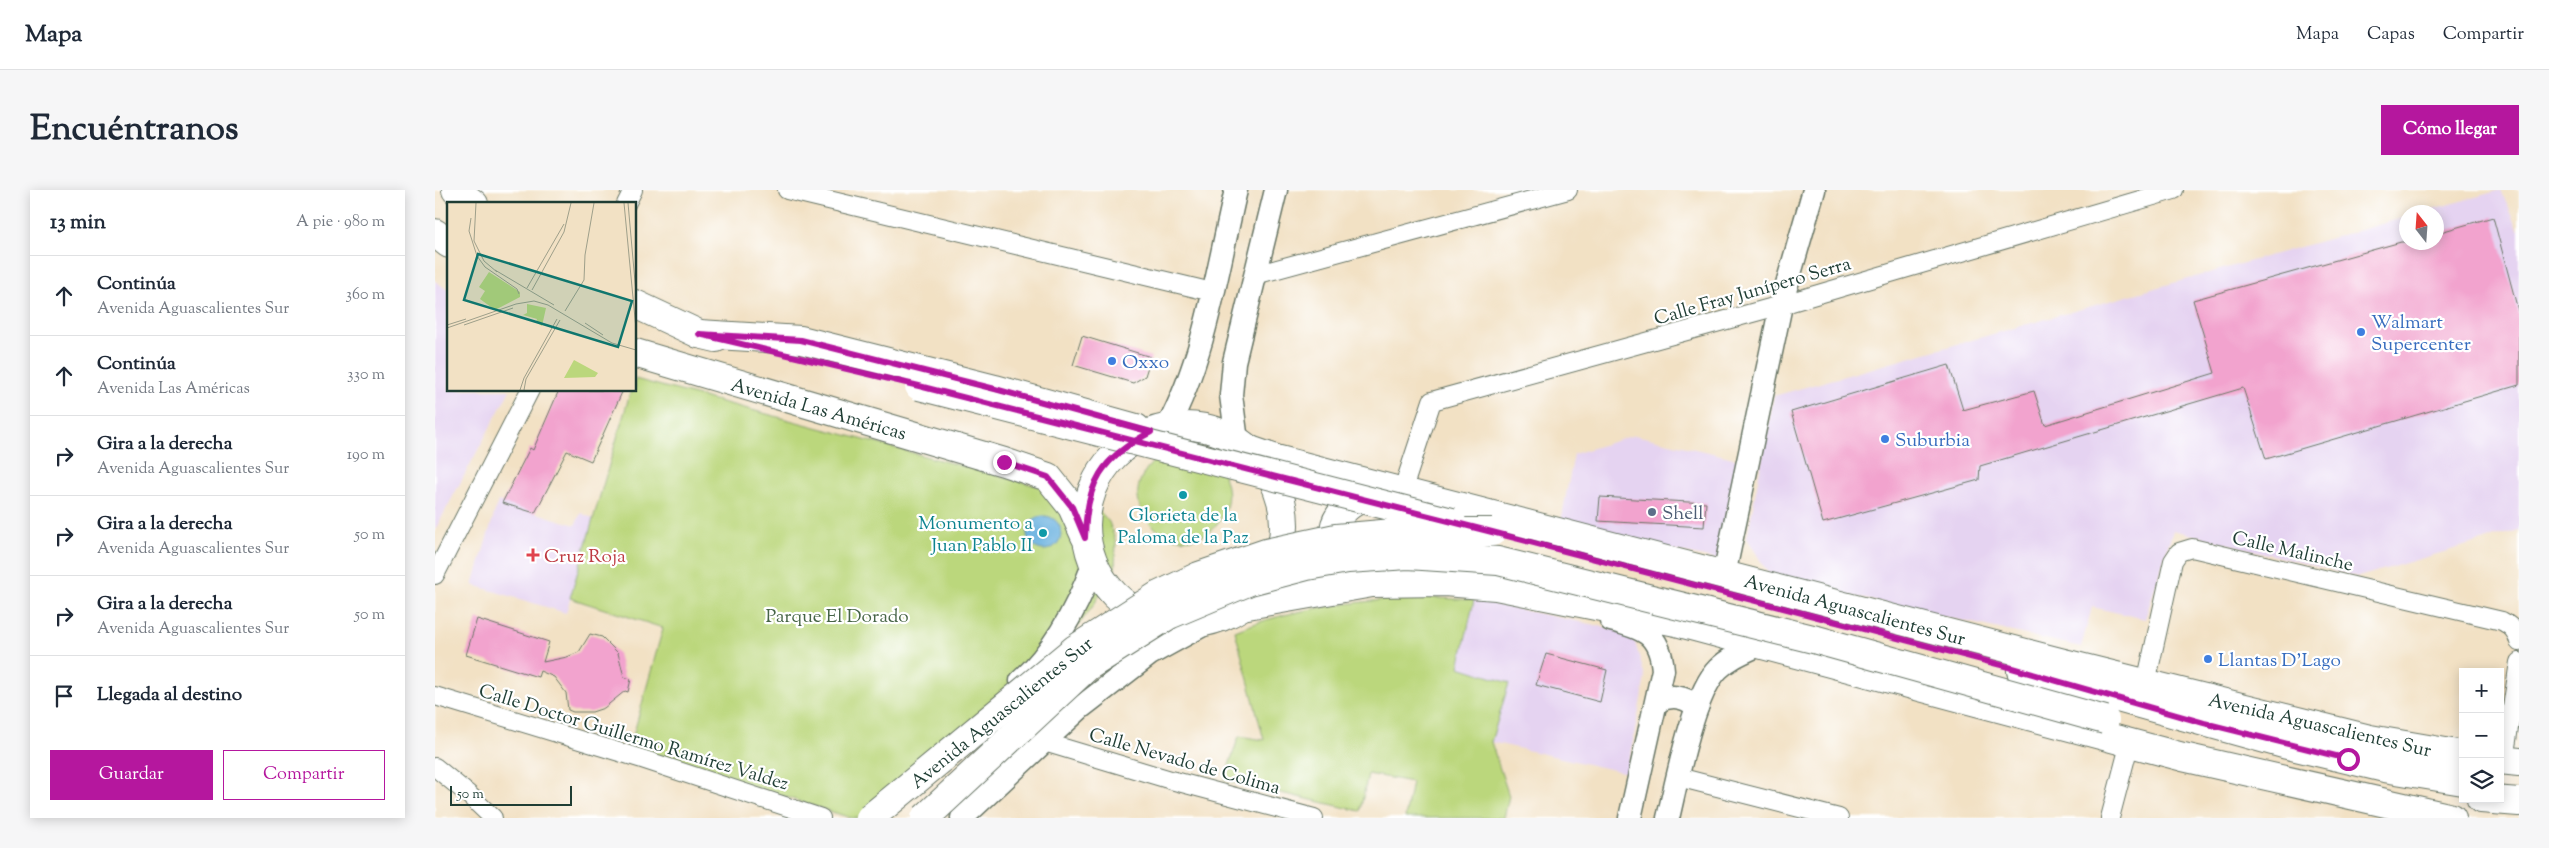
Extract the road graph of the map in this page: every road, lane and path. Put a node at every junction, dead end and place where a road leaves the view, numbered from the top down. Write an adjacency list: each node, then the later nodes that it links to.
1 (456, 190): 9 (main road)
2 (633, 190): 10 (street)
3 (787, 190): 14 (street)
4 (1236, 190): 14 (street)
5 (1276, 190): 13 (street)
6 (1568, 190): 13 (street)
7 (1814, 190): 16 (street)
8 (2174, 190): 16 (street, Calle Fray Junípero Serra)
9 (471, 202)
10 (627, 202)
11 (435, 233): 12 (main road)
12 (447, 242)
13 (1255, 275): 21 (street)
14 (1212, 292): 20 (street)
15 (636, 304): 17 (main road)
16 (1781, 305): 23 (street, Calle Fray Junípero Serra); 28 (street)
17 (699, 334): 20 (main road, Avenida Aguascalientes Sur); 24 (main road, bridge)
18 (636, 353): 22 (main road, Avenida Las Américas)
19 (529, 391): 27 (street)
20 (1159, 430): 21 (main road, Avenida Aguascalientes Sur); 25 (main road, Avenida Aguascalientes Sur)
21 (1243, 445): 23 (main road, Avenida Aguascalientes Sur); 31 (main road, Avenida Aguascalientes Sur)
22 (1004, 462): 25 (main road, Avenida Aguascalientes Sur)
23 (1402, 492): 28 (main road, Avenida Aguascalientes Sur); 29 (main road)
24 (1492, 532): 46 (main road, Avenida Aguascalientes Sur); 54 (main road, Avenida Aguascalientes Sur, bridge)
25 (1085, 538): 26 (main road, Avenida Aguascalientes Sur)
26 (1093, 565): 32 (main road, Avenida Aguascalientes Sur); 53 (street, Avenida Aguascalientes Sur)
27 (435, 575)
28 (1724, 575): 36 (main road, Avenida Aguascalientes Sur)
29 (1372, 583): 30 (main road); 31 (main road)
30 (1542, 596): 34 (main road); 38 (street)
31 (1243, 606): 32 (main road, Avenida Aguascalientes Sur)
32 (1210, 621): 40 (street, Avenida Aguascalientes Sur)
33 (2519, 642): 36 (street, Calle Malinche)
34 (1761, 644): 39 (street); 41 (main road)
35 (2519, 662): 44 (street)
36 (2146, 683): 42 (main road, Avenida Aguascalientes Sur)
37 (435, 696): 52 (street, Calle Doctor Guillermo Ramírez Valdez)
38 (1657, 702): 39 (street); 58 (street)
39 (1697, 707): 45 (street)
40 (1045, 742): 56 (street, Avenida Aguascalientes Sur); 57 (street, Calle Nevado de Colima)
41 (2130, 742): 61 (street); 62 (main road)
42 (2459, 754)
43 (435, 767): 51 (street)
44 (2506, 767): 47 (main road)
45 (1678, 777): 59 (street); 60 (street)
46 (2459, 780)
47 (2519, 786)
48 (2459, 797): 55 (main road, Avenida Aguascalientes Sur, bridge)
49 (2504, 801): 50 (main road)
50 (2519, 802)
51 (493, 818)
52 (821, 818)
53 (858, 818)
54 (870, 818)
55 (925, 818)
56 (961, 818)
57 (1314, 818)
58 (1630, 818)
59 (1668, 818)
60 (1839, 818)
61 (2110, 818)
62 (2452, 818)

